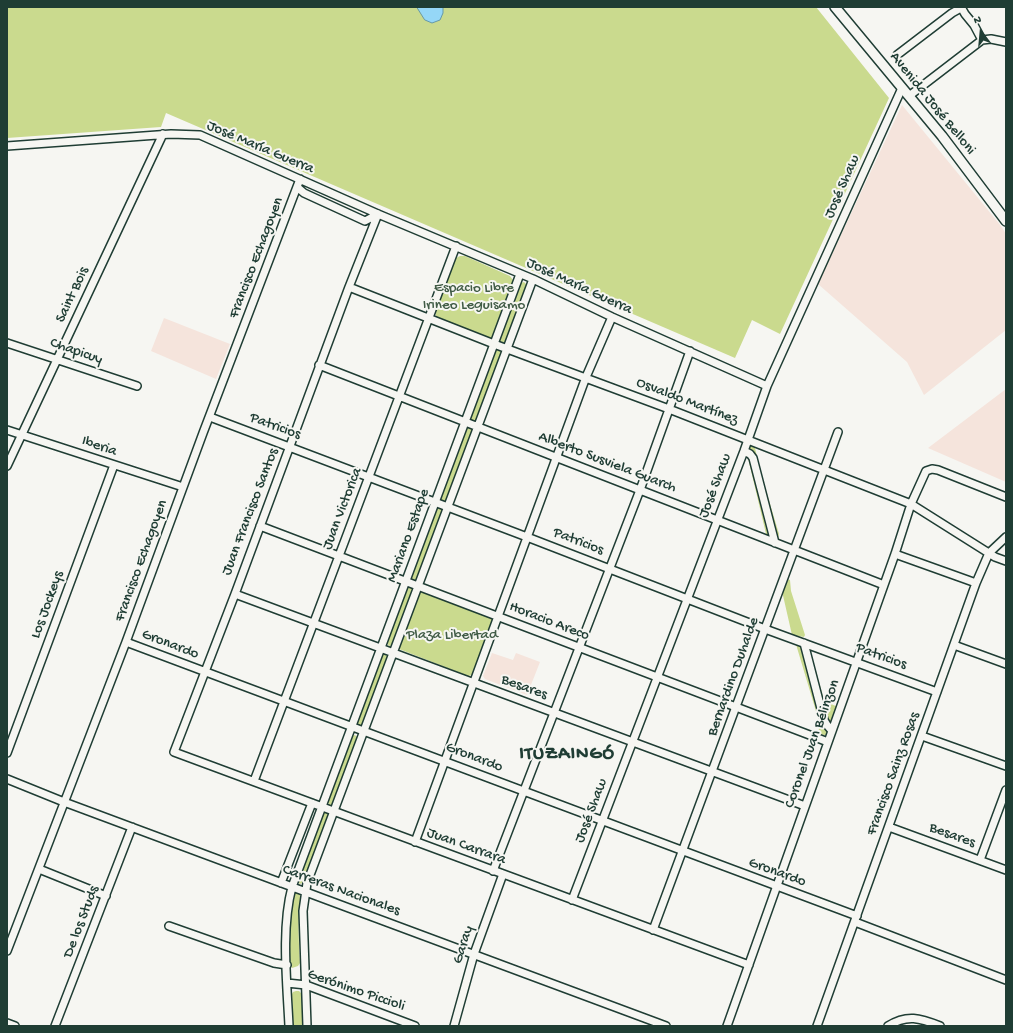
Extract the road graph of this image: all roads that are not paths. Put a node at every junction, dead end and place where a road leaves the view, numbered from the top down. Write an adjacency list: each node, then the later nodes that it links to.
1 (835, 7): 6 (main road, Avenida José Belloni)
2 (961, 8): 3 (street); 5 (street)
3 (982, 40): 4 (street); 7 (street)
4 (1006, 42)
5 (897, 55)
6 (902, 88): 7 (main road, Avenida José Belloni); 28 (street, José Shaw)
7 (908, 96): 13 (main road, Avenida José Belloni)
8 (163, 134): 9 (street, José María Guerra); 10 (street, José María Guerra); 24 (street, Saint Bois)
9 (8, 148)
10 (300, 179): 11 (street, Francisco Echagoyen); 12 (street, José María Guerra)
11 (297, 187): 12 (street, José María Guerra); 31 (street, Francisco Echagoyen)
12 (378, 214): 14 (street, José María Guerra); 17 (street, Juan Francisco Santos)
13 (1006, 221)
14 (456, 246): 15 (street, José María Guerra); 19 (street, Juan Victorica)
15 (520, 274): 16 (street, José María Guerra); 21 (street, Mariano Estape)
16 (534, 279): 18 (street, José María Guerra); 22 (street, Mariano Estape)
17 (349, 287): 19 (street, Osvaldo Martínez); 25 (street, Juan Francisco Santos)
18 (612, 317): 23 (street, José María Guerra); 26 (street)
19 (429, 318): 21 (street, Osvaldo Martínez); 29 (street, Juan Victorica)
20 (7, 342): 24 (street, Chapicuy)
21 (494, 344): 22 (street, Osvaldo Martínez); 32 (street, Mariano Estape)
22 (507, 348): 26 (street, Osvaldo Martínez); 33 (street, Mariano Estape)
23 (690, 351): 28 (street, José María Guerra); 30 (street)
24 (57, 359): 27 (street, Chapicuy); 36 (street, Saint Bois)
25 (320, 365): 29 (street, Alberto Susviela Guarch); 38 (street, Juan Francisco Santos)
26 (586, 377): 30 (street, Osvaldo Martínez); 40 (street)
27 (137, 386)
28 (767, 386): 37 (street, José Shaw)
29 (400, 396): 32 (street, Alberto Susviela Guarch); 44 (street, Juan Victorica)
30 (669, 409): 37 (street, Osvaldo Martínez); 46 (street)
31 (210, 417): 38 (street, Patricios); 45 (street, Francisco Echagoyen)
32 (465, 422): 33 (street, Alberto Susviela Guarch); 48 (street, Mariano Estape)
33 (478, 427): 40 (street, Alberto Susviela Guarch); 50 (street, Mariano Estape)
34 (7, 430): 36 (street, Iberia)
35 (838, 432): 43 (street, Bernardino Duhalde)
36 (22, 434): 41 (street, Saint Bois); 42 (street, Iberia)
37 (748, 440): 39 (street, José Shaw); 43 (street, Osvaldo Martínez)
38 (290, 447): 44 (street, Patricios); 52 (street, Juan Francisco Santos)
39 (744, 451): 51 (street, José Shaw); 55 (street)
40 (558, 458): 46 (street, Alberto Susviela Guarch); 53 (street)
41 (7, 466)
42 (114, 466): 45 (street, Iberia); 93 (street, Los Jockeys)
43 (824, 470): 49 (street, Osvaldo Martínez); 56 (street, Bernardino Duhalde)
44 (369, 477): 48 (street, Patricios); 59 (street, Juan Victorica)
45 (183, 488): 71 (street, Francisco Echagoyen)
46 (640, 490): 51 (street, Alberto Susviela Guarch); 61 (street)
47 (1006, 497): 49 (street, Coronel Juan Bélinzon)
48 (435, 502): 50 (street, Patricios); 62 (street, Mariano Estape)
49 (911, 504): 57 (street, Osvaldo Martínez); 58 (street, Coronel Juan Bélinzon)
50 (448, 507): 53 (street, Patricios); 65 (street, Mariano Estape)
51 (717, 520): 55 (street, Alberto Susviela Guarch); 67 (street, José Shaw)
52 (260, 526): 59 (street, Horacio Areco); 66 (street, Juan Francisco Santos)
53 (527, 537): 61 (street, Patricios); 68 (street)
54 (1006, 537): 57 (street, Francisco Sainz Rosas)
55 (775, 542): 56 (street, Alberto Susviela Guarch)
56 (794, 550): 64 (street, Alberto Susviela Guarch); 70 (street, Bernardino Duhalde)
57 (989, 553): 60 (street, Osvaldo Martínez); 63 (street, Francisco Sainz Rosas)
58 (895, 554): 63 (street); 64 (street, Coronel Juan Bélinzon)
59 (339, 556): 62 (street, Horacio Areco); 69 (street, Juan Victorica)
60 (1006, 561)
61 (610, 569): 67 (street, Patricios); 74 (street)
62 (406, 581): 65 (street, Horacio Areco); 75 (street, Mariano Estape)
63 (976, 583): 73 (street, Francisco Sainz Rosas)
64 (884, 585): 77 (street, Coronel Juan Bélinzon)
65 (419, 586): 68 (street, Horacio Areco); 76 (street, Mariano Estape)
66 (235, 594): 69 (street, Besares); 79 (street, Juan Francisco Santos)
67 (687, 599): 70 (street, Patricios); 80 (street, José Shaw)
68 (498, 616): 74 (street, Horacio Areco); 81 (street)
69 (314, 624): 75 (street, Besares); 83 (street, Juan Victorica)
70 (765, 629): 72 (street, Patricios); 84 (street, Bernardino Duhalde)
71 (126, 642): 79 (street, Gronardo); 101 (street, Francisco Echagoyen)
72 (804, 643): 77 (street, Patricios); 87 (street)
73 (954, 645): 78 (street); 82 (street, Francisco Sainz Rosas)
74 (579, 647): 80 (street, Horacio Areco); 85 (street)
75 (380, 648): 76 (street, Besares); 86 (street, Mariano Estape)
76 (394, 653): 81 (street, Besares); 88 (street, Mariano Estape)
77 (856, 662): 82 (street, Patricios); 87 (street, Coronel Juan Bélinzon)
78 (1006, 664)
79 (204, 671): 83 (street, Gronardo); 92 (street, Juan Francisco Santos)
80 (658, 677): 84 (street, Horacio Areco); 90 (street, José Shaw)
81 (475, 683): 85 (street, Besares); 94 (street)
82 (937, 692): 89 (street, Francisco Sainz Rosas)
83 (284, 701): 86 (street, Gronardo); 98 (street, Juan Victorica)
84 (736, 707): 91 (street, Horacio Areco); 96 (street, Bernardino Duhalde)
85 (554, 712): 90 (street, Besares); 100 (street)
86 (351, 726): 88 (street, Gronardo); 104 (street, Mariano Estape)
87 (832, 731): 91 (street, Coronel Juan Bélinzon)
88 (364, 732): 94 (street, Gronardo); 105 (street, Mariano Estape)
89 (922, 736): 95 (street); 108 (street, Francisco Sainz Rosas)
90 (633, 742): 96 (street, Besares); 106 (street, José Shaw)
91 (828, 742): 103 (street, Coronel Juan Bélinzon)
92 (174, 752): 98 (street, Juan Carrara)
93 (7, 753)
94 (444, 761): 100 (street, Gronardo); 109 (street)
95 (1006, 766)
96 (713, 772): 103 (street, Besares); 110 (street, Bernardino Duhalde)
97 (7, 779): 101 (street, Carreras Nacionales)
98 (254, 781): 102 (street, Juan Carrara)
99 (1006, 790): 111 (street)
100 (523, 791): 106 (street, Gronardo); 114 (street)
101 (64, 802): 107 (street, Carreras Nacionales); 112 (street, Francisco Echagoyen)
102 (312, 803): 104 (street, Juan Carrara); 116 (street)
103 (805, 806): 118 (street, Coronel Juan Bélinzon)
104 (322, 807): 105 (street, Juan Carrara); 117 (street, Mariano Estape)
105 (334, 811): 109 (street, Juan Carrara); 119 (street, Mariano Estape)
106 (602, 821): 110 (street, Gronardo); 121 (street, José Shaw)
107 (132, 827): 116 (street, Carreras Nacionales); 120 (street, De los Studs)
108 (889, 827): 111 (street, Besares); 122 (street, Francisco Sainz Rosas)
109 (415, 842): 114 (street, Juan Carrara)
110 (683, 852): 118 (street, Gronardo); 124 (street, Bernardino Duhalde)
111 (980, 860): 113 (street, Besares)
112 (39, 869): 120 (street); 125 (street, Francisco Echagoyen)
113 (1006, 870)
114 (493, 871): 115 (street, Juan Carrara)
115 (504, 874): 121 (street, Juan Carrara); 126 (street, Garay)
116 (281, 883): 117 (street, Carreras Nacionales)
117 (292, 887): 119 (street, Carreras Nacionales); 127 (street, Mariano Estape)
118 (776, 887): 122 (street, Gronardo); 128 (street, Coronel Juan Bélinzon)
119 (306, 892): 126 (street, Carreras Nacionales); 131 (street, Mariano Estape)
120 (106, 896): 134 (street, De los Studs)
121 (572, 900): 124 (street, Juan Carrara)
122 (856, 919): 129 (street, Gronardo); 141 (street, Francisco Sainz Rosas)
123 (169, 926): 127 (street)
124 (653, 930): 128 (street, Juan Carrara)
125 (7, 951)
126 (474, 954): 138 (street, Garay); 139 (street, Carreras Nacionales)
127 (287, 965): 130 (street, Mariano Estape)
128 (749, 965): 140 (street, Coronel Juan Bélinzon)
129 (1006, 980)
130 (287, 983): 131 (street, Gerónimo Piccioli); 135 (street, Mariano Estape)
131 (306, 985): 136 (street, Mariano Estape); 137 (street, Gerónimo Piccioli)
132 (7, 1023): 133 (street)
133 (15, 1026)
134 (55, 1026)
135 (289, 1026)
136 (307, 1026)
137 (416, 1026)
138 (454, 1026)
139 (666, 1026)
140 (727, 1026)
141 (817, 1026)
142 (888, 1026): 143 (street)
143 (940, 1026)

